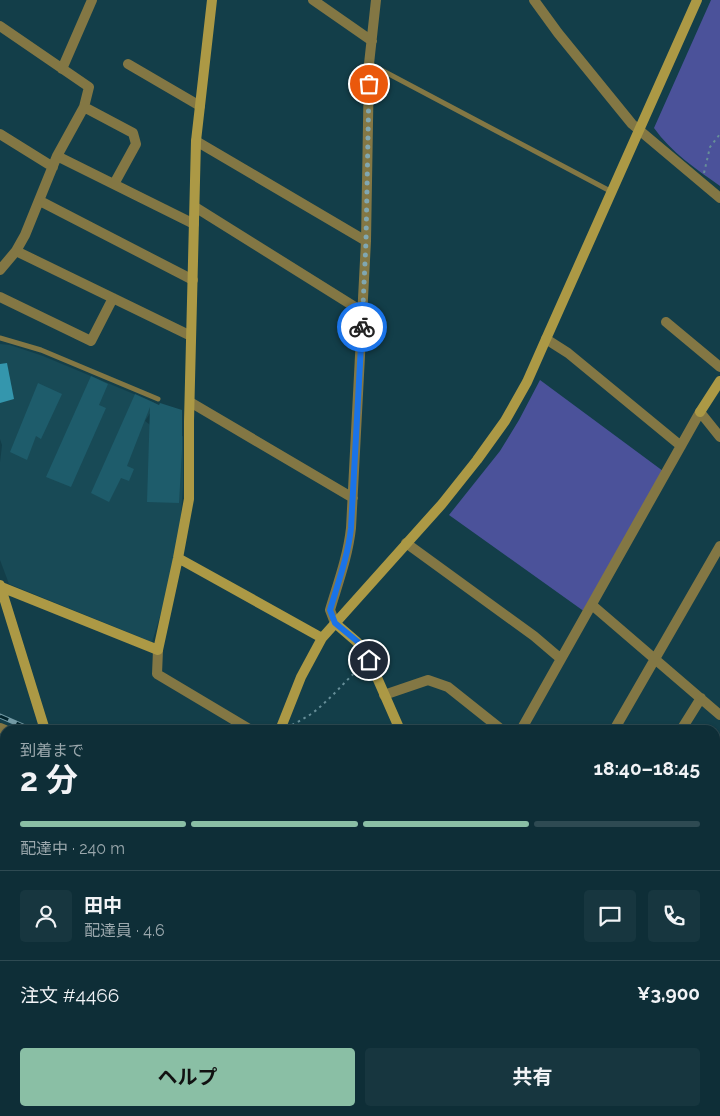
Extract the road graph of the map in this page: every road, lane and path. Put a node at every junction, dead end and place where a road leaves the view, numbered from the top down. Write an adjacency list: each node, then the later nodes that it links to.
1 (92, 0): 11 (street)
2 (212, 0): 12 (street)
3 (313, 0): 8 (street)
4 (376, 0): 8 (street)
5 (534, 0): 14 (street)
6 (695, 1): 14 (street)
7 (0, 26): 11 (street)
8 (372, 41): 10 (street)
9 (128, 64): 12 (street)
10 (369, 64): 22 (lane); 27 (street)
11 (62, 69): 13 (street)
12 (200, 106): 17 (street)
13 (84, 107): 18 (street); 21 (street)
14 (640, 130): 20 (street); 22 (street)
15 (0, 134): 19 (street)
16 (720, 134): 20 (path)
17 (196, 141): 25 (street); 27 (street)
18 (58, 156): 19 (street); 21 (street)
19 (53, 166): 24 (street)
20 (697, 180): 23 (street)
21 (114, 184): 26 (street)
22 (612, 192): 37 (street)
23 (720, 198)
24 (40, 201): 28 (street); 30 (street)
25 (195, 207): 26 (street); 33 (street)
26 (194, 224): 30 (street)
27 (366, 241): 33 (street)
28 (16, 251): 29 (street); 32 (street)
29 (2, 264)
30 (193, 280): 35 (street)
31 (0, 297): 32 (street)
32 (113, 298): 35 (street)
33 (363, 312): 45 (street)
34 (666, 322): 38 (street)
35 (191, 336): 41 (street)
36 (0, 338): 40 (lane)
37 (546, 339): 44 (street); 46 (street)
38 (720, 367)
39 (720, 380): 42 (street)
40 (158, 399)
41 (190, 402): 45 (street); 48 (street)
42 (700, 412): 43 (street); 44 (street)
43 (720, 437)
44 (681, 446): 50 (street)
45 (353, 498): 51 (street)
46 (406, 543): 51 (street); 54 (street)
47 (720, 546): 55 (street)
48 (178, 558): 52 (street); 53 (street)
49 (0, 586): 53 (street); 60 (street)
50 (592, 605): 54 (street); 55 (street)
51 (335, 623): 52 (street); 56 (street)
52 (322, 638): 62 (street)
53 (158, 650): 61 (street)
54 (561, 659): 66 (street)
55 (656, 659): 58 (street); 67 (street)
56 (369, 660): 57 (street); 63 (path)
57 (384, 695): 64 (street); 65 (street)
58 (700, 698): 59 (street); 68 (street)
59 (720, 715)
60 (43, 725)
61 (243, 725)
62 (286, 725)
63 (291, 725)
64 (398, 725)
65 (496, 725)
66 (524, 725)
67 (617, 725)
68 (684, 725)

